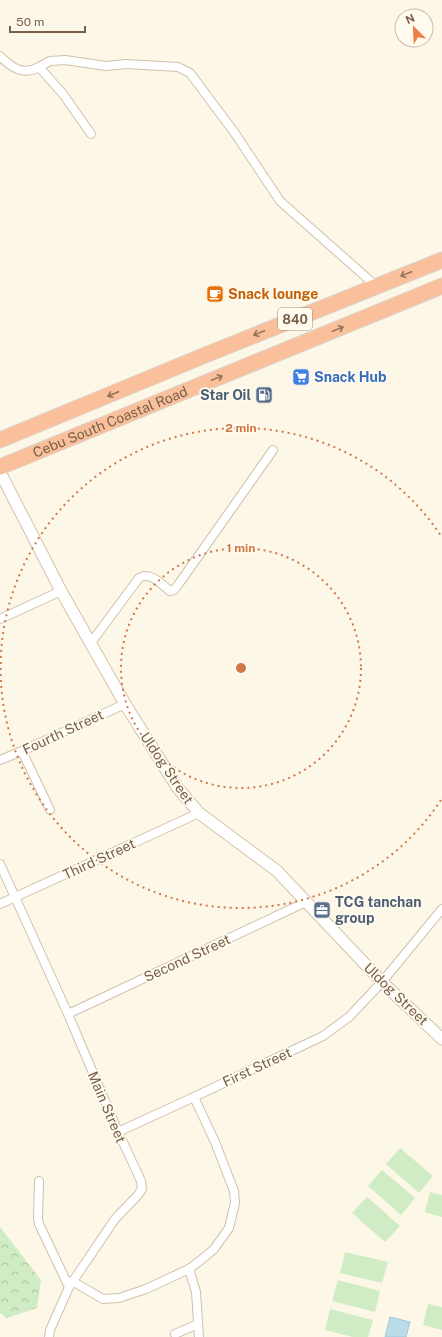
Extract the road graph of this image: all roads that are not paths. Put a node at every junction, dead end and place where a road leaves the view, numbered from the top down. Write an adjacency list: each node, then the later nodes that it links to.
1 (0, 56): 2 (street)
2 (39, 67): 3 (street); 5 (street)
3 (91, 134)
4 (442, 260): 5 (highway, Cebu South Coastal Road / 840, one-way to 5)
5 (376, 286): 7 (highway, Cebu South Coastal Road / 840, one-way to 7)
6 (442, 286): 9 (highway, Cebu South Coastal Road / 840, one-way to 6)
7 (0, 440)
8 (273, 450): 13 (street)
9 (0, 467)
10 (0, 472): 11 (street, Uldog Street)
11 (61, 591): 12 (street); 13 (street, Uldog Street)
12 (0, 619)
13 (90, 644): 14 (street, Uldog Street)
14 (126, 704): 15 (street, Fourth Street); 18 (street, Uldog Street)
15 (22, 751): 16 (street, Fourth Street); 17 (street)
16 (0, 760)
17 (50, 810)
18 (198, 813): 20 (street, Third Street); 21 (street, Uldog Street)
19 (0, 864): 20 (street, Main Street)
20 (15, 898): 22 (street, Third Street); 25 (street, Main Street)
21 (306, 902): 24 (street, Uldog Street); 25 (street, Second Street)
22 (0, 904)
23 (442, 909): 24 (street, First Street)
24 (382, 982): 26 (street, Uldog Street); 27 (street, First Street)
25 (68, 1014): 28 (street, Main Street)
26 (442, 1039)
27 (194, 1097): 28 (street, First Street); 30 (street)
28 (118, 1132): 31 (street, Main Street)
29 (39, 1181): 31 (street)
30 (189, 1269): 31 (street); 32 (street)
31 (70, 1284): 34 (street, Main Street)
32 (198, 1324): 33 (street); 35 (street)
33 (175, 1334)
34 (49, 1337)
35 (199, 1337)

